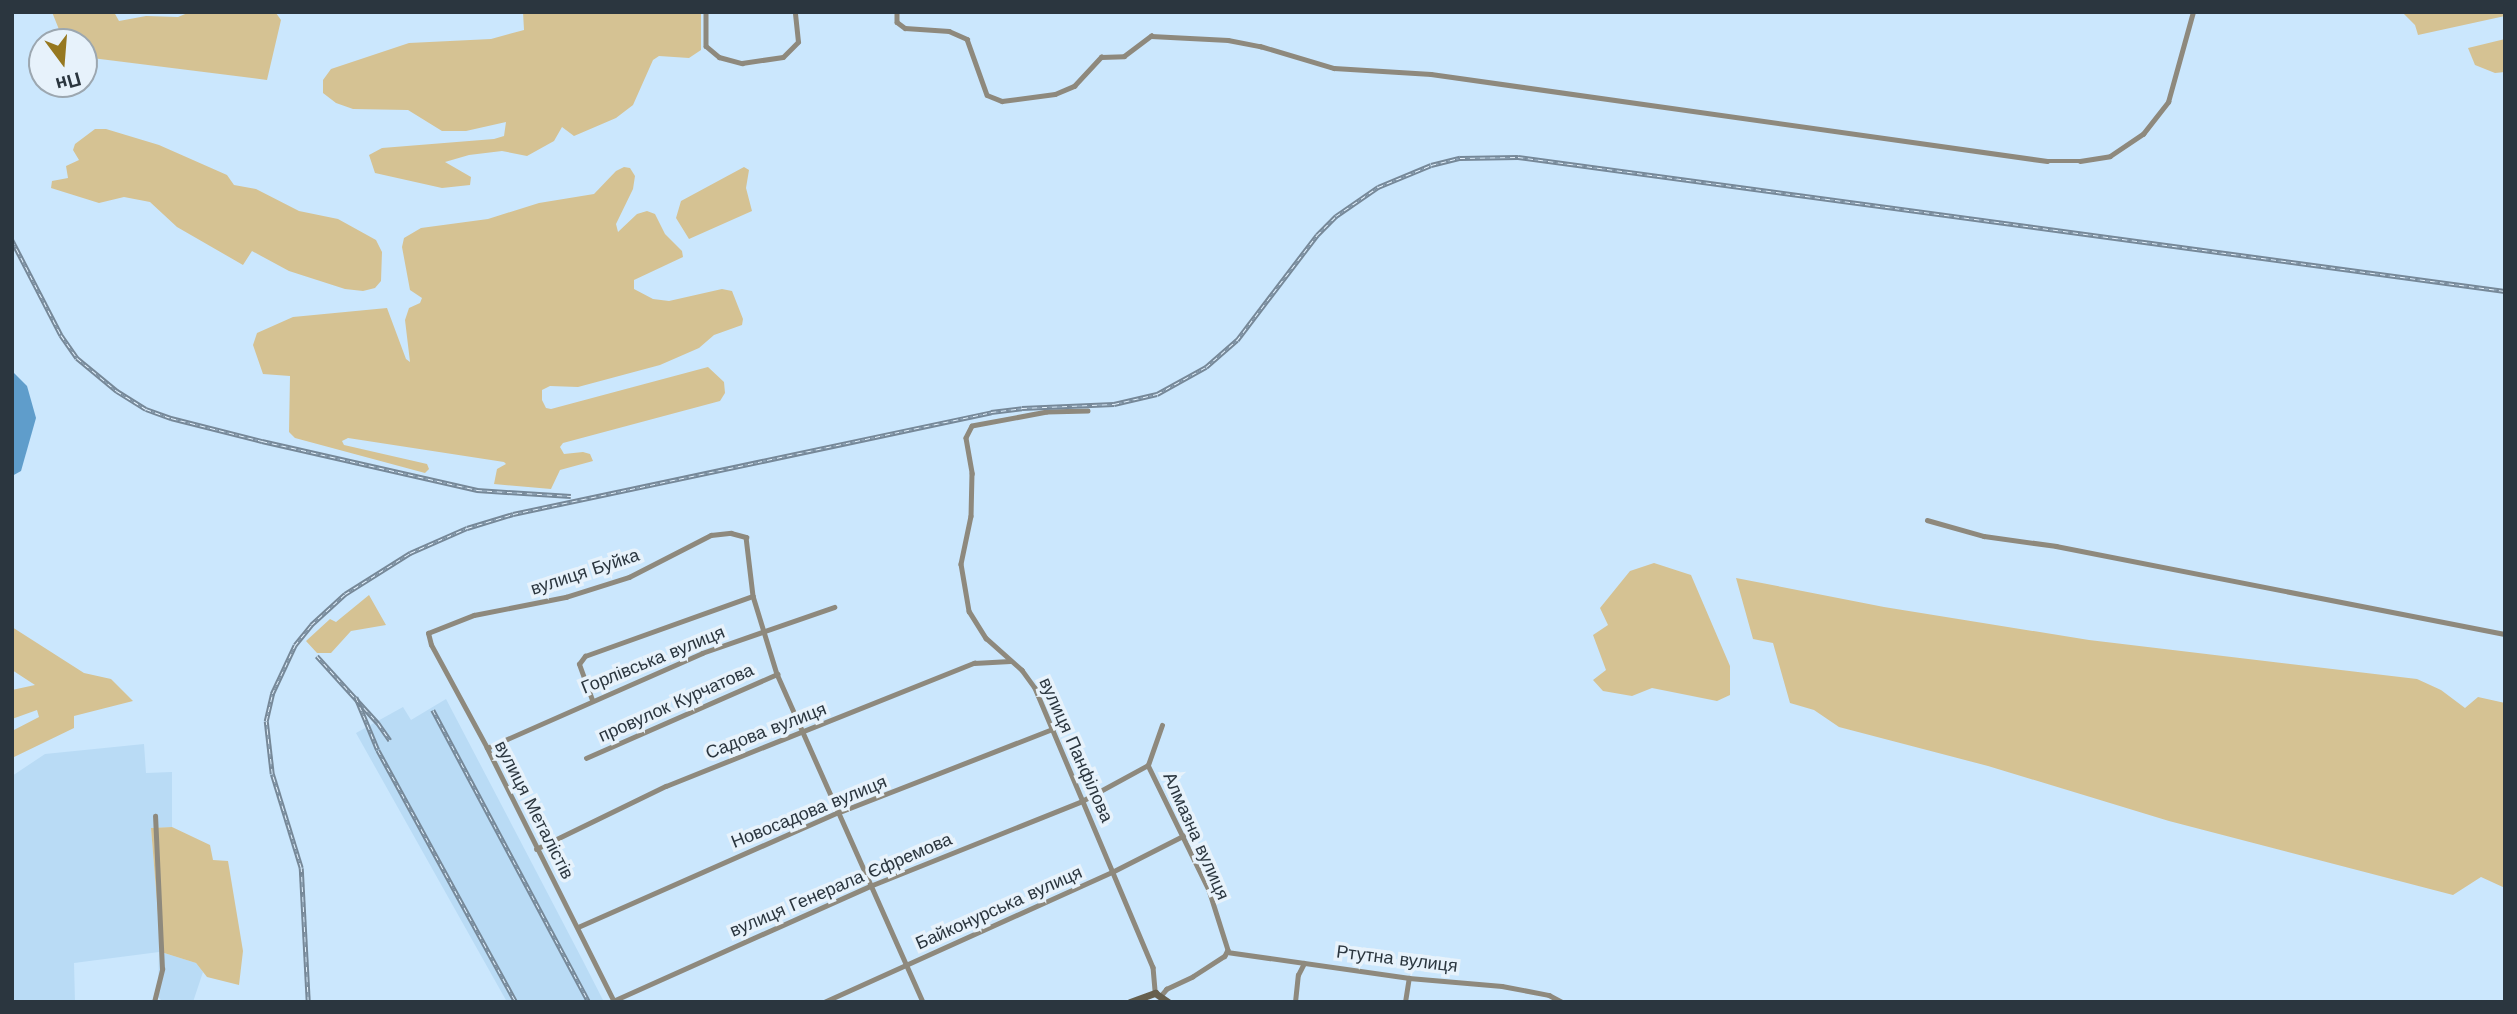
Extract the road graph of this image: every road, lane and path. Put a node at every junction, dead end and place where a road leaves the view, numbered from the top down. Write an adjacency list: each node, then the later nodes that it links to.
1 (706, 12): 2 (street)
2 (795, 12)
3 (897, 12): 4 (street)
4 (2193, 12)
5 (1088, 411): 12 (street, вулиця Панфілова)
6 (1927, 520): 11 (street)
7 (753, 596): 9 (street); 10 (street, вулиця Буйка); 14 (street)
8 (834, 607): 9 (street, Горлівська вулиця)
9 (764, 631): 13 (street); 14 (street, Горлівська вулиця)
10 (428, 633): 18 (street, вулиця Металістів)
11 (2505, 634)
12 (1011, 661): 16 (street, вулиця Панфілова); 17 (street, Садова вулиця)
13 (777, 674): 17 (street); 19 (street, провулок Курчатова)
14 (592, 700): 18 (street, Горлівська вулиця)
15 (1163, 725): 20 (street)
16 (1053, 729): 21 (street, вулиця Панфілова); 22 (street, Новосадова вулиця)
17 (803, 732): 22 (street); 25 (street, Садова вулиця)
18 (487, 748): 25 (street, вулиця Металістів)
19 (586, 758)
20 (1148, 765): 21 (street, Алмазна вулиця); 24 (street, Алмазна вулиця)
21 (1082, 801): 26 (street, вулиця Панфілова); 27 (street, вулиця Генерала Єфремова)
22 (837, 813): 27 (street); 28 (street, Новосадова вулиця)
23 (155, 816): 35 (street)
24 (1183, 836): 26 (street, Байконурська вулиця); 29 (street, Алмазна вулиця)
25 (537, 849): 28 (street, вулиця Металістів)
26 (1112, 872): 31 (street, Байконурська вулиця); 33 (street, вулиця Панфілова)
27 (870, 886): 31 (street); 34 (street, вулиця Генерала Єфремова)
28 (578, 927): 34 (street, вулиця Металістів)
29 (1227, 951): 30 (street, Ртутна вулиця); 33 (street)
30 (1305, 962): 32 (street, Ртутна вулиця); 40 (street)
31 (906, 965): 36 (street, Байконурська вулиця); 37 (street)
32 (1409, 978): 41 (street); 42 (street, Ртутна вулиця)
33 (1158, 994): 38 (main road); 39 (main road)
34 (613, 1001)
35 (154, 1002)
36 (824, 1002)
37 (923, 1002)
38 (1130, 1002)
39 (1168, 1002)
40 (1294, 1002)
41 (1405, 1002)
42 (1562, 1002)

